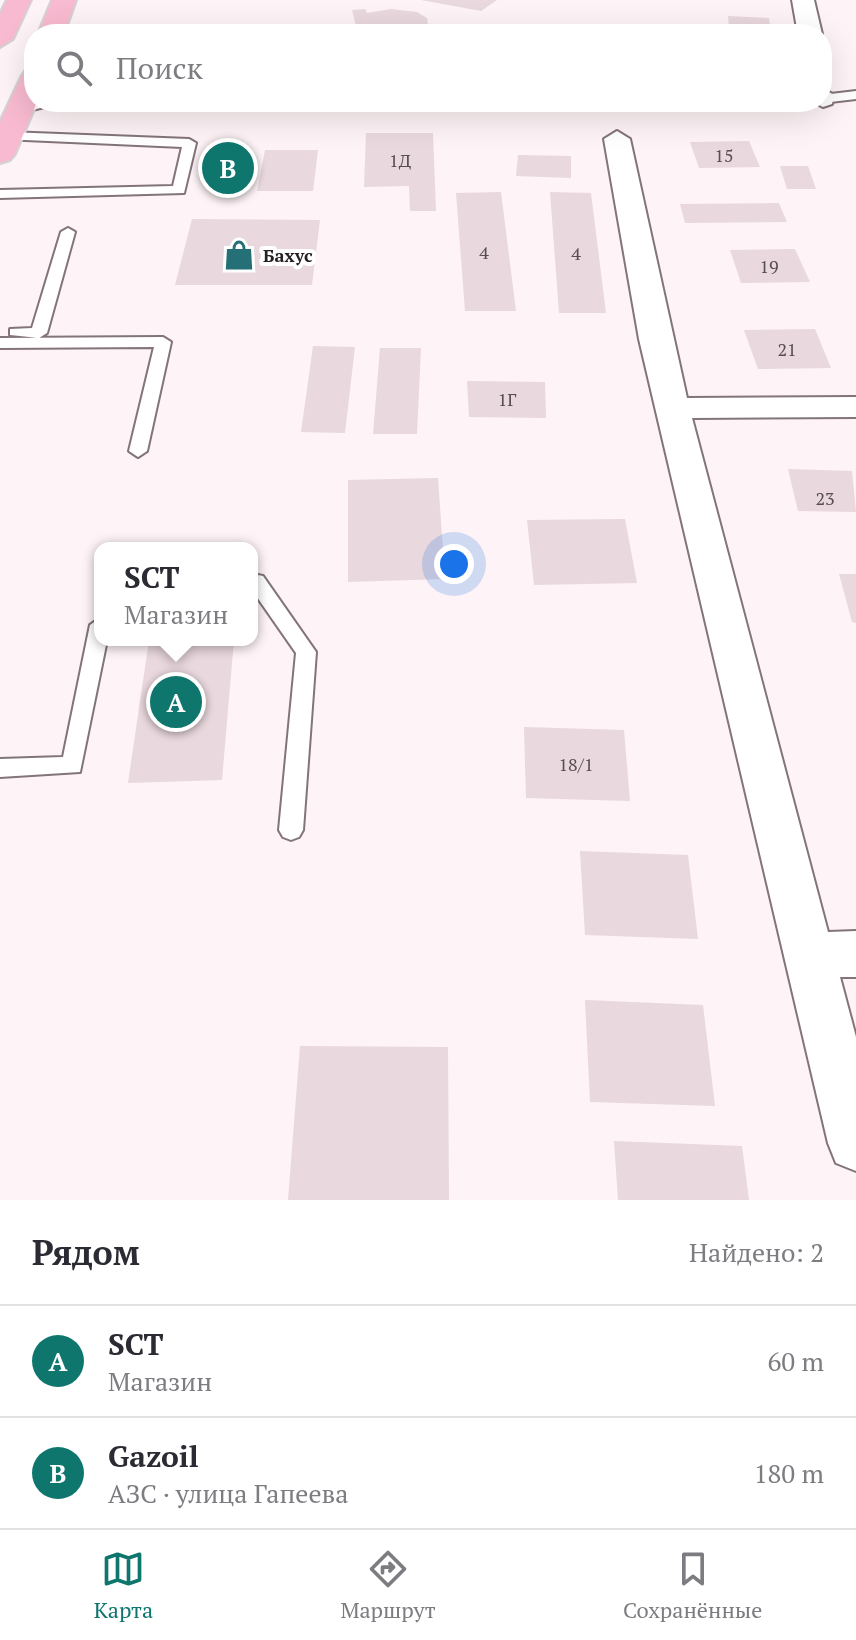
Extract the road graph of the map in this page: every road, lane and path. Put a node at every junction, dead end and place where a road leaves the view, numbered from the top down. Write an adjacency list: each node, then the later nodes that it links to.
1 (19, 0): 6 (highway)
2 (64, 0): 4 (highway)
3 (803, 0): 5 (street)
4 (55, 24)
5 (808, 24)
6 (0, 39)
7 (856, 95): 9 (lane)
8 (24, 96): 11 (highway)
9 (832, 97)
10 (38, 112): 11 (lane)
11 (7, 127): 13 (lane)
12 (617, 139): 18 (street)
13 (0, 194)
14 (68, 232): 15 (lane)
15 (0, 332)
16 (0, 343): 19 (lane)
17 (856, 407): 18 (street)
18 (675, 408): 24 (street)
19 (138, 451)
20 (258, 584): 23 (lane)
21 (96, 646): 22 (lane)
22 (0, 768)
23 (291, 830)
24 (834, 955): 25 (street)
25 (856, 1143)

